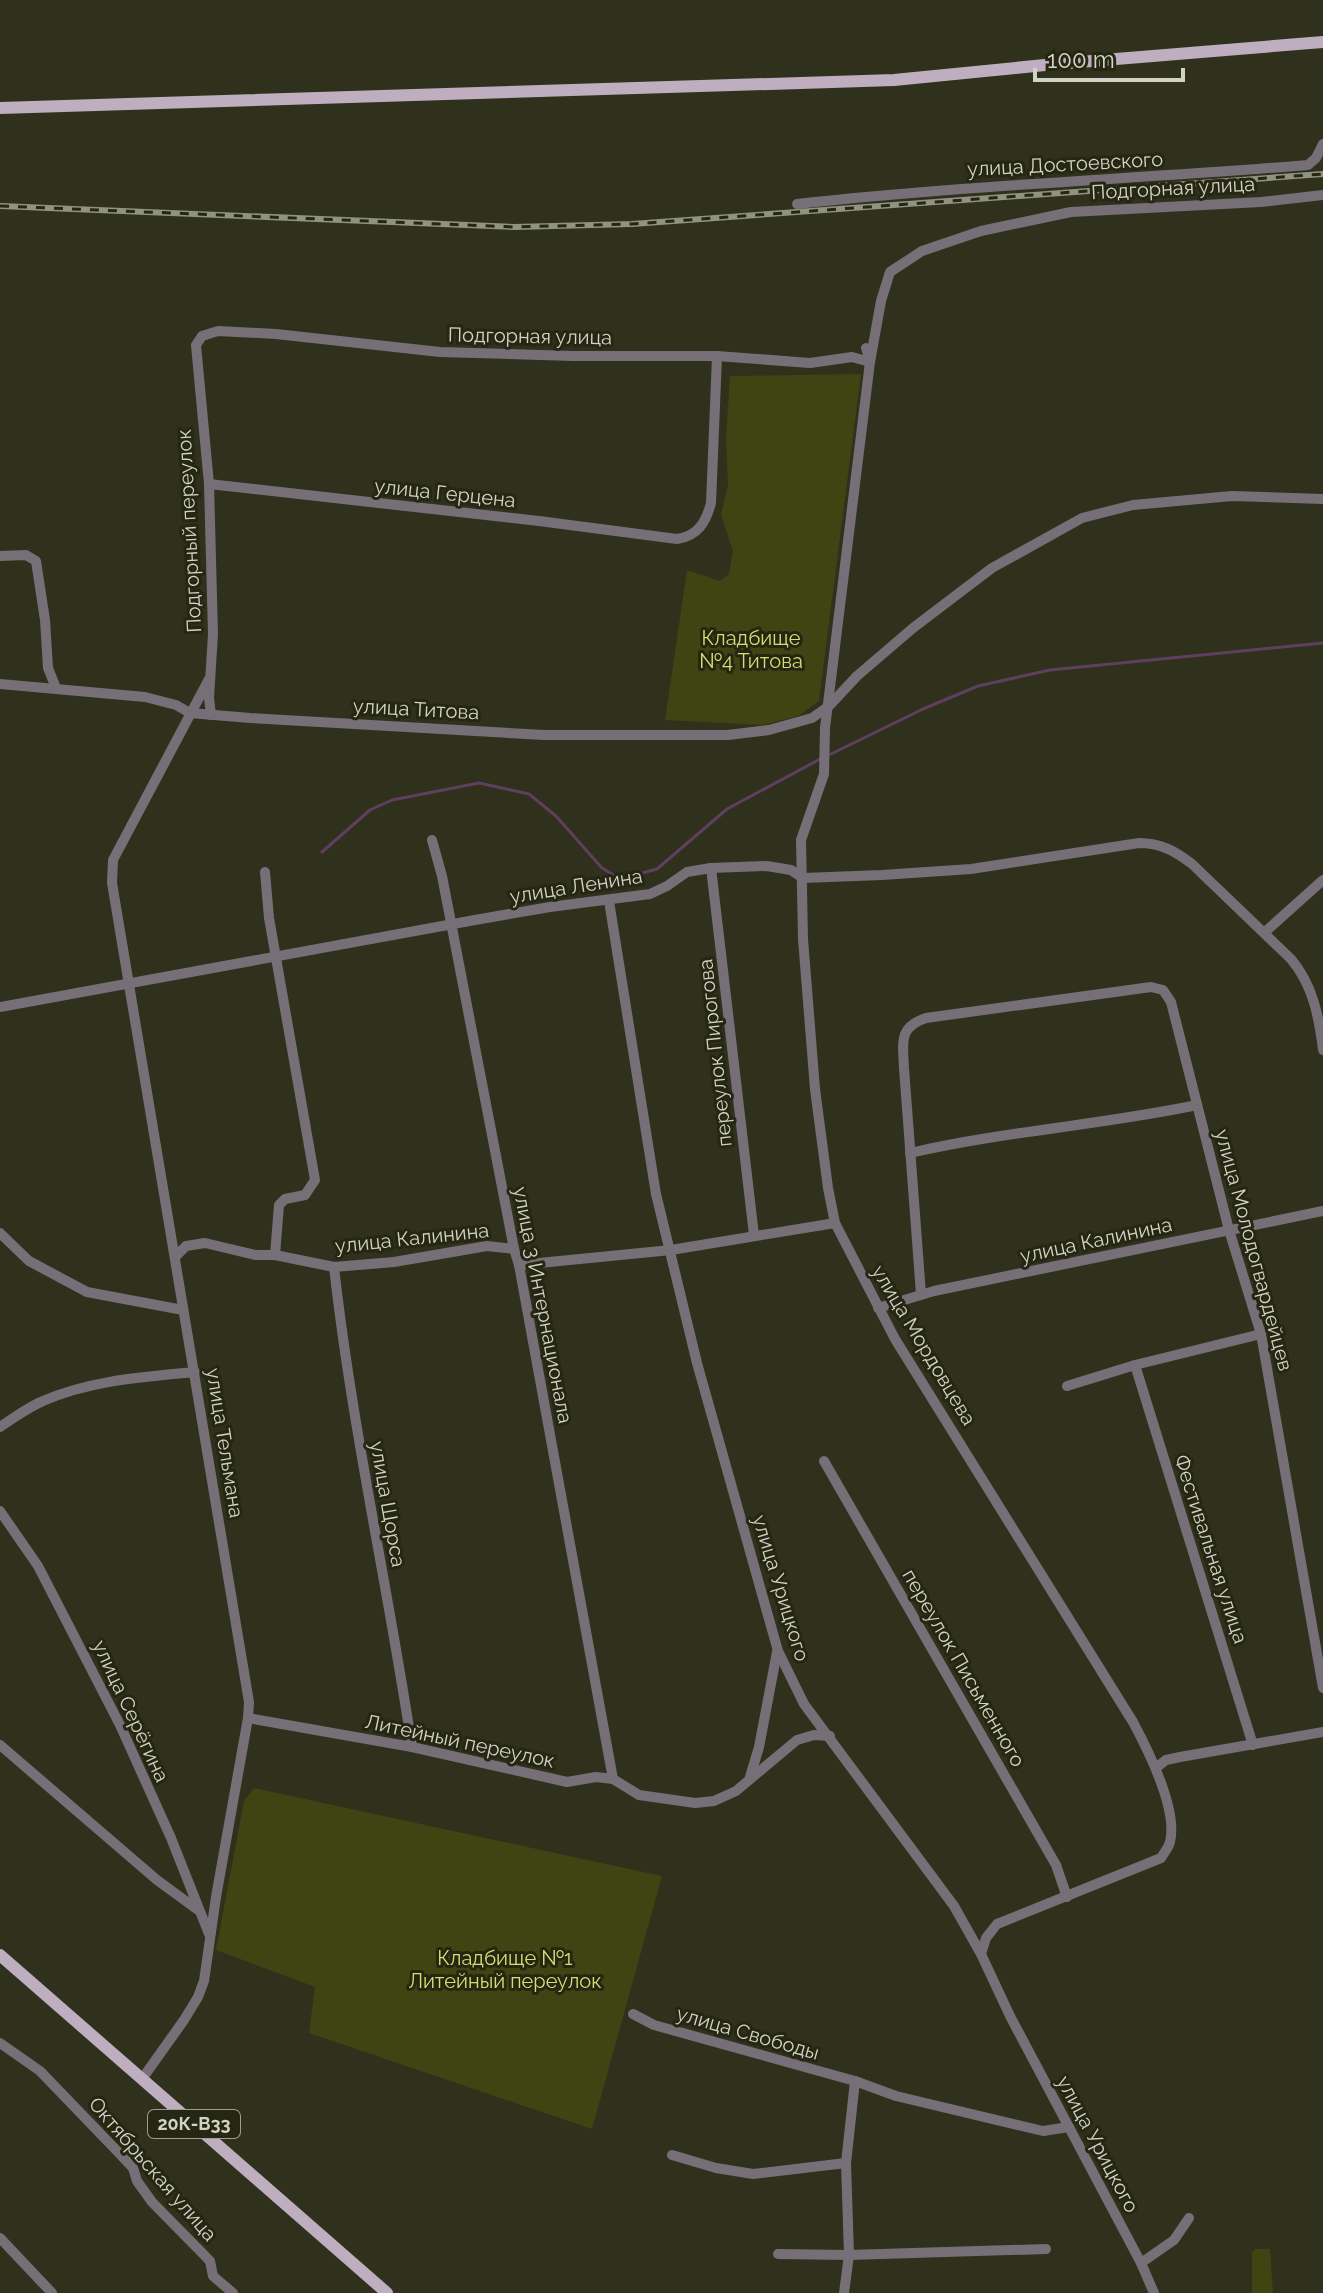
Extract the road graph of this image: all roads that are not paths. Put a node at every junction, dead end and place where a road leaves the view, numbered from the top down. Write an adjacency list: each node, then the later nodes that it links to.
1 (1323, 42): 2 (main road)
2 (0, 108)
3 (1323, 144): 5 (street, улица Достоевского)
4 (1323, 195): 9 (street, Подгорная улица)
5 (797, 204)
6 (196, 345): 8 (street, Подгорная улица); 10 (street, Подгорный переулок)
7 (866, 348): 9 (street, Подгорная улица)
8 (717, 356): 9 (street, Подгорная улица); 10 (street, улица Герцена)
9 (870, 362): 16 (street, Подгорная улица)
10 (209, 484): 13 (street, Подгорный переулок)
11 (1323, 499): 16 (street, улица Титова)
12 (0, 556): 15 (street)
13 (212, 672): 17 (street, улица Тельмана); 18 (street, Подгорный переулок)
14 (0, 684): 15 (street, улица Титова)
15 (56, 688): 17 (street, улица Титова)
16 (829, 706): 19 (street, улица Титова); 20 (street, улица Мордовцева)
17 (190, 713): 18 (street, улица Титова); 30 (street, улица Тельмана)
18 (211, 715): 19 (street, улица Титова)
19 (812, 718): 20 (street)
20 (825, 728): 24 (street, улица Мордовцева)
21 (432, 840): 27 (street, улица 3 Интернационала)
22 (711, 868): 24 (street, улица Ленина); 26 (street, улица Ленина); 39 (street, переулок Пирогова)
23 (265, 872): 29 (street)
24 (803, 878): 28 (street, улица Ленина); 36 (street, улица Мордовцева)
25 (1323, 880): 28 (street)
26 (609, 901): 27 (street, улица Ленина); 41 (street, улица Урицкого)
27 (452, 924): 29 (street, улица Ленина); 40 (street, улица 3 Интернационала)
28 (1265, 932): 32 (street, улица Ленина)
29 (275, 956): 30 (street, улица Ленина); 42 (street)
30 (128, 983): 31 (street, улица Ленина); 43 (street, улица Тельмана)
31 (0, 1007)
32 (1323, 1050)
33 (1197, 1105): 34 (street); 34 (street, улица Молодогвардейцев); 37 (street, улица Молодогвардейцев)
34 (910, 1153): 46 (street, улица Молодогвардейцев)
35 (1323, 1211): 37 (street, улица Калинина)
36 (835, 1223): 39 (street); 47 (street, улица Мордовцева)
37 (1229, 1230): 46 (street, улица Калинина); 49 (street, улица Молодогвардейцев)
38 (0, 1233): 48 (street)
39 (754, 1235): 41 (street)
40 (514, 1249): 44 (street, улица 3 Интернационала); 45 (street, улица Калинина)
41 (671, 1250): 44 (street); 56 (street, улица Урицкого)
42 (275, 1255): 43 (street, улица Калинина); 45 (street, улица Калинина)
43 (176, 1256): 48 (street, улица Тельмана)
44 (519, 1265): 66 (street, улица 3 Интернационала)
45 (334, 1267): 63 (street, улица Щорса)
46 (921, 1294): 47 (street, улица Калинина)
47 (878, 1308): 64 (street, улица Мордовцева)
48 (183, 1310): 51 (street, улица Тельмана)
49 (1261, 1334): 50 (street); 57 (street, улица Молодогвардейцев)
50 (1135, 1365): 52 (street); 62 (street, Фестивальная улица)
51 (195, 1372): 53 (street); 58 (street, улица Тельмана)
52 (1067, 1386)
53 (0, 1427)
54 (824, 1461): 67 (street, переулок Письменного)
55 (0, 1511): 68 (street, улица Серёгина)
56 (778, 1651): 60 (street, улица Урицкого); 65 (street)
57 (1323, 1688)
58 (248, 1718): 63 (street, Литейный переулок); 69 (street, улица Тельмана)
59 (1323, 1732): 62 (street)
60 (830, 1736): 65 (street, Литейный переулок); 70 (street, улица Урицкого)
61 (0, 1745): 68 (street)
62 (1253, 1745): 64 (street)
63 (412, 1747): 66 (street, Литейный переулок)
64 (1157, 1767): 67 (street, улица Мордовцева)
65 (749, 1778): 66 (street, Литейный переулок)
66 (613, 1779)
67 (1067, 1897): 70 (street)
68 (201, 1912): 69 (street, улица Серёгина)
69 (209, 1936): 74 (street, улица Тельмана)
70 (981, 1954): 76 (street, улица Урицкого)
71 (0, 1955): 74 (main road, 20К-В33)
72 (633, 2014): 75 (street, улица Свободы)
73 (0, 2043): 86 (street, Октябрьская улица)
74 (142, 2079): 87 (main road, 20К-В33)
75 (855, 2081): 76 (street, улица Свободы); 78 (street)
76 (1069, 2127): 84 (street, улица Урицкого)
77 (672, 2155): 78 (street)
78 (846, 2163): 83 (street)
79 (1189, 2218): 84 (street)
80 (0, 2238): 85 (street)
81 (1046, 2249): 83 (street)
82 (778, 2254): 83 (street)
83 (849, 2255): 88 (street)
84 (1141, 2263): 89 (street, улица Урицкого)
85 (52, 2293)
86 (233, 2293)
87 (387, 2293)
88 (844, 2293)
89 (1154, 2293)

